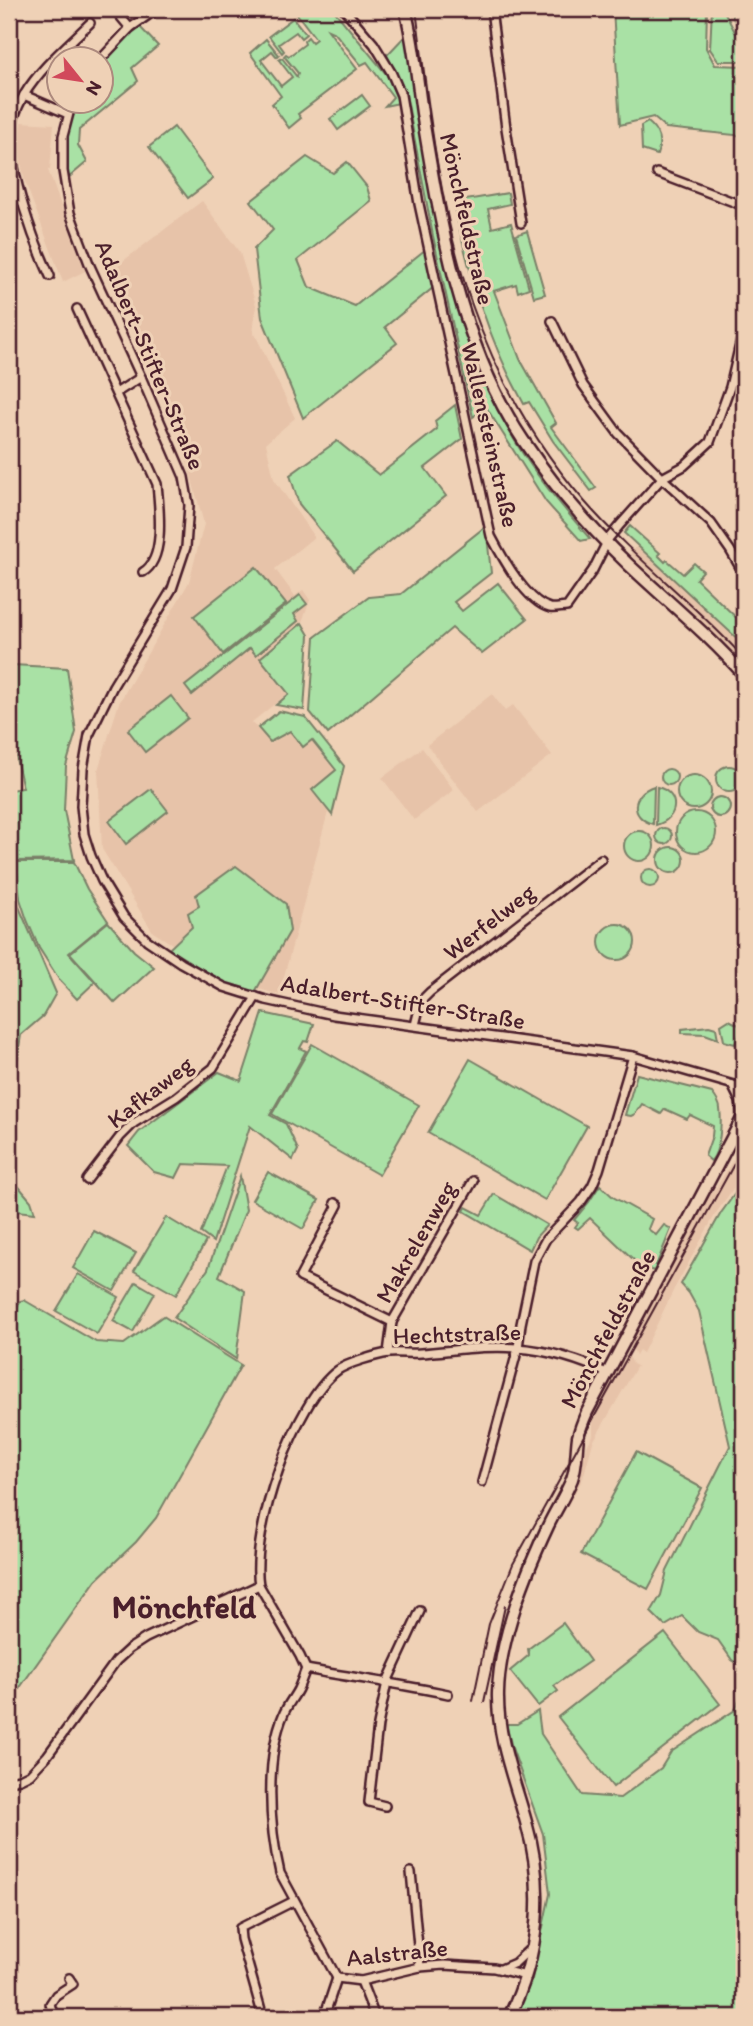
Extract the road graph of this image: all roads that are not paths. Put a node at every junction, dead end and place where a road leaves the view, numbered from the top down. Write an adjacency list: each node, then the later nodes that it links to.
1 (114, 9): 7 (street)
2 (157, 9): 7 (street)
3 (344, 9): 23 (street, Wallensteinstraße)
4 (405, 9): 23 (main road, Mönchfeldstraße)
5 (491, 9): 15 (street)
6 (90, 23): 9 (street)
7 (131, 28): 8 (street)
8 (114, 46)
9 (24, 95): 10 (street); 12 (street)
10 (46, 104)
11 (68, 116): 20 (street, Adalbert-Stifter-Straße)
12 (10, 133): 16 (street)
13 (657, 173): 14 (street)
14 (744, 206)
15 (521, 223)
16 (50, 276)
17 (77, 309): 21 (street)
18 (551, 321): 22 (street)
19 (744, 327): 22 (street)
20 (141, 377): 21 (street); 28 (street, Adalbert-Stifter-Straße)
21 (116, 393): 24 (street)
22 (662, 478): 23 (street); 25 (street)
23 (607, 542): 26 (main road, Mönchfeldstraße)
24 (143, 572)
25 (744, 574)
26 (744, 675)
27 (601, 859): 29 (street, Werfelweg)
28 (256, 997): 29 (street, Adalbert-Stifter-Straße); 34 (street, Kafkaweg)
29 (415, 1025): 30 (street, Adalbert-Stifter-Straße)
30 (633, 1056): 31 (street, Adalbert-Stifter-Straße); 38 (street)
31 (732, 1084): 32 (street, Adalbert-Stifter-Straße); 33 (street)
32 (744, 1088)
33 (744, 1117): 40 (main road, Mönchfeldstraße)
34 (88, 1180)
35 (473, 1181): 37 (street, Makrelenweg)
36 (335, 1203): 37 (street, Makrelenweg)
37 (393, 1322): 39 (street, Makrelenweg)
38 (518, 1348): 39 (street, Hechtstraße); 40 (street, Hechtstraße); 41 (street)
39 (388, 1353): 42 (street, Hechtstraße)
40 (608, 1374): 51 (main road, Mönchfeldstraße)
41 (482, 1482)
42 (259, 1585): 44 (street); 47 (street)
43 (420, 1611): 45 (street)
44 (306, 1669): 45 (street); 50 (street)
45 (387, 1682): 46 (street); 48 (street)
46 (448, 1695)
47 (9, 1781)
48 (385, 1806)
49 (411, 1872): 52 (street)
50 (294, 1901): 56 (street); 59 (street)
51 (533, 1946): 53 (street); 54 (main road, Mönchfeldstraße)
52 (420, 1967): 53 (street, Aalstraße); 57 (street, Aalstraße)
53 (500, 1970): 54 (street, Aalstraße)
54 (526, 1976): 62 (main road, Mönchfeldstraße)
55 (69, 1978): 58 (street)
56 (337, 1978): 57 (street, Aalstraße); 60 (street, Aalstraße)
57 (360, 1981): 61 (street)
58 (54, 2017)
59 (263, 2017)
60 (324, 2017)
61 (375, 2017)
62 (509, 2017)

